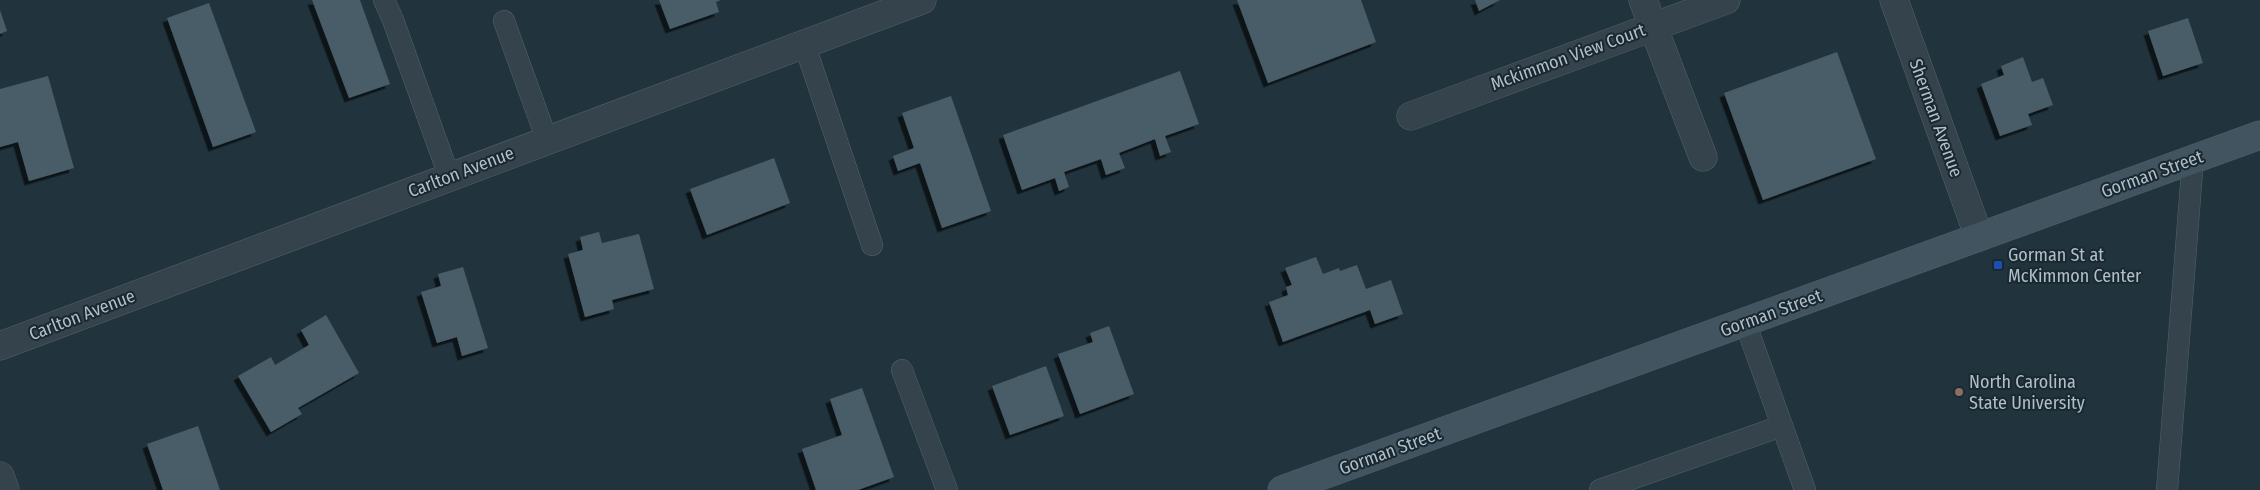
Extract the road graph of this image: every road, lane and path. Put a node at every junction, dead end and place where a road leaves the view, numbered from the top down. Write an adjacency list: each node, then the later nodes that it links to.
1 (384, 0): 14 (lane)
2 (922, 0): 8 (street, Carlton Avenue)
3 (1644, 0): 7 (street)
4 (1726, 0): 7 (street, Mckimmon View Court)
5 (1894, 0): 15 (street, Sherman Avenue)
6 (504, 21): 11 (lane)
7 (1653, 26): 9 (street, Mckimmon View Court); 12 (street)
8 (804, 42): 11 (street, Carlton Avenue); 16 (lane)
9 (1411, 116)
10 (2260, 135): 13 (main road, Gorman Street)
11 (547, 140): 14 (street, Carlton Avenue)
12 (1703, 157)
13 (2193, 159): 15 (main road, Gorman Street); 27 (lane)
14 (449, 176): 18 (street, Carlton Avenue)
15 (1979, 237): 17 (main road, Gorman Street)
16 (872, 245)
17 (1745, 322): 20 (lane); 24 (main road, Gorman Street)
18 (0, 346)
19 (902, 370): 23 (lane)
20 (1782, 426): 25 (lane); 26 (lane)
21 (0, 476): 22 (street)
22 (5, 490)
23 (948, 490)
24 (1282, 490)
25 (1600, 490)
26 (1805, 490)
27 (2167, 490)

